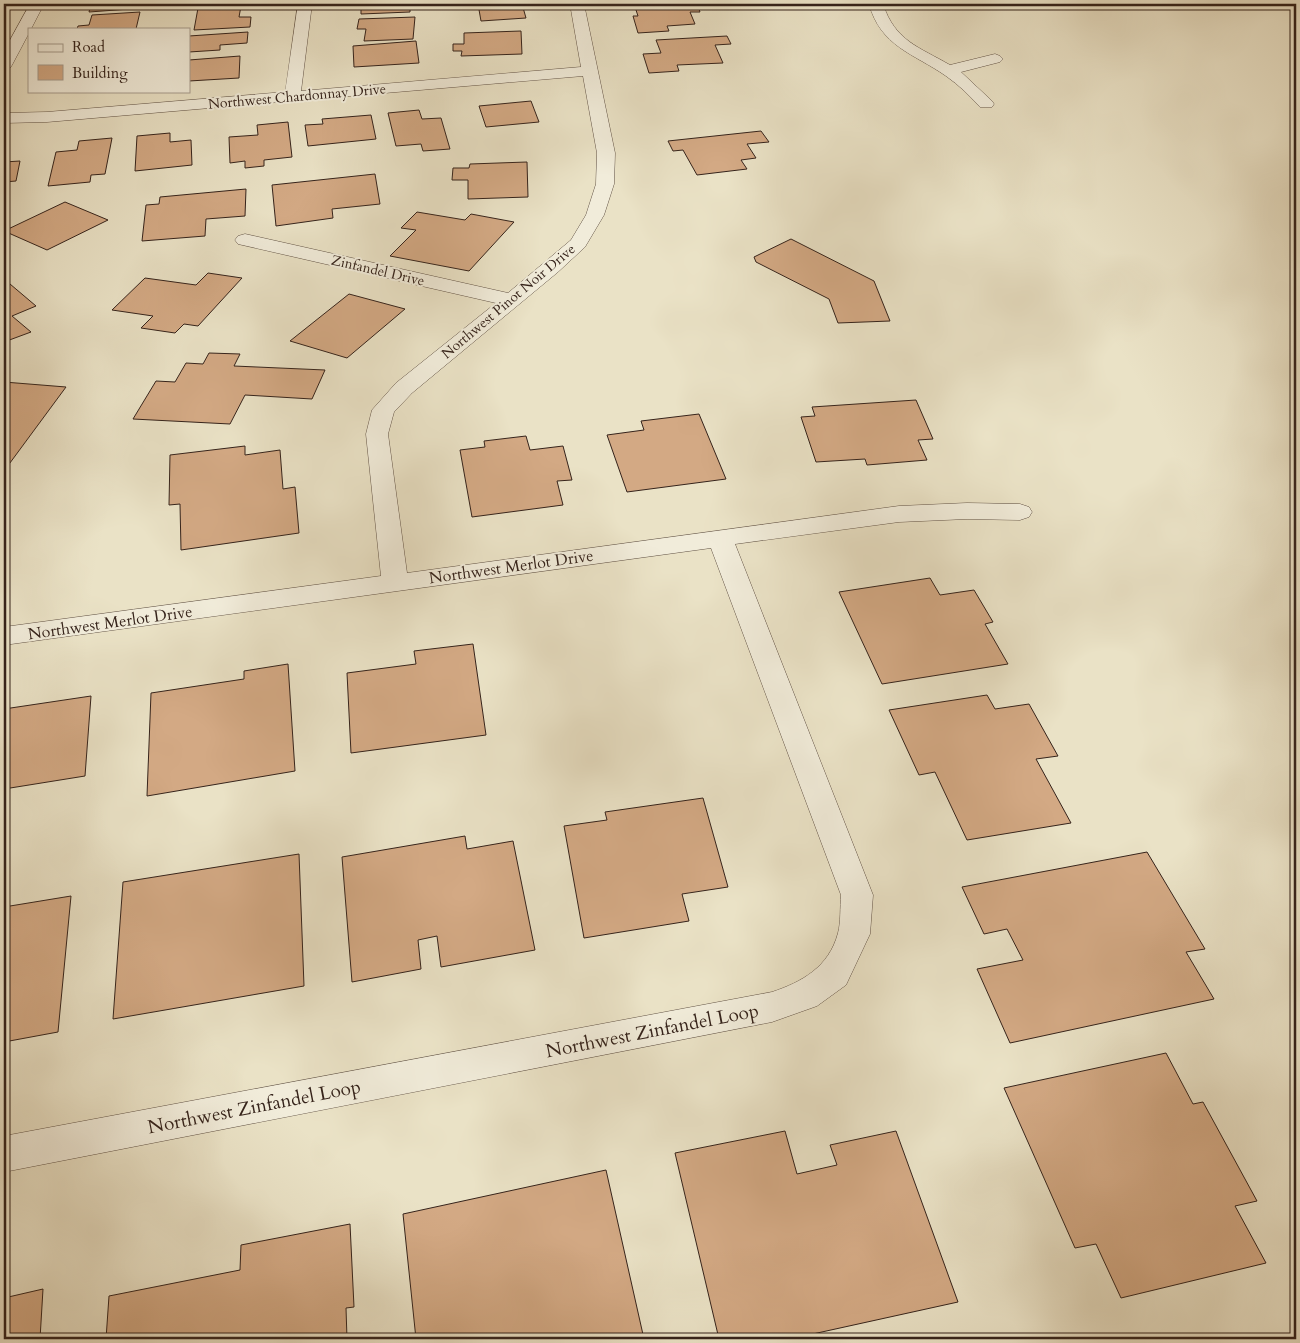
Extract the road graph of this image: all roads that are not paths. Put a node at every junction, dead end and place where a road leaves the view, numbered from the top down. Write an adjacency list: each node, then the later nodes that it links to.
1 (37, 4): 6 (street)
2 (306, 4): 9 (street)
3 (577, 4): 8 (street, Northwest Pinot Noir Drive)
4 (876, 4): 7 (street)
5 (995, 59): 7 (street)
6 (4, 65)
7 (947, 70): 10 (street)
8 (589, 71): 9 (street, Northwest Chardonnay Drive); 13 (street, Northwest Pinot Noir Drive)
9 (292, 96): 11 (street, Northwest Chardonnay Drive)
10 (986, 104)
11 (4, 118)
12 (244, 240): 13 (street, Zinfandel Drive)
13 (511, 300): 16 (street, Northwest Pinot Noir Drive)
14 (1020, 512): 15 (street, Northwest Merlot Drive)
15 (720, 538): 16 (street, Northwest Merlot Drive); 18 (street, Northwest Zinfandel Loop)
16 (395, 582): 17 (street, Northwest Merlot Drive)
17 (4, 636)
18 (4, 1154)

